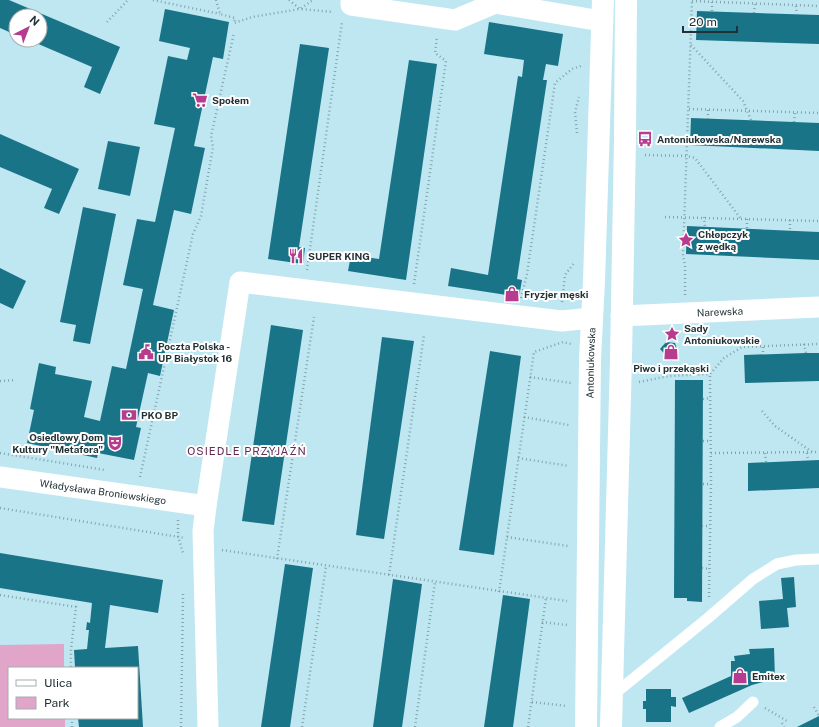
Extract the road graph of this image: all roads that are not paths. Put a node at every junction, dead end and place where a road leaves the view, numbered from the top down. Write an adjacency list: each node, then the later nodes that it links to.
1 (626, 0): 6 (main road)
2 (495, 2): 3 (street); 4 (street)
3 (348, 6)
4 (602, 10): 7 (main road, Antoniukowska)
5 (819, 307): 6 (street, Narewska)
6 (621, 316): 7 (main road); 11 (main road)
7 (591, 318): 9 (street); 14 (main road, Antoniukowska)
8 (0, 477): 9 (street, Władysława Broniewskiego)
9 (206, 506): 13 (street)
10 (819, 559): 11 (lane)
11 (613, 695): 15 (main road)
12 (753, 702): 16 (lane)
13 (208, 727)
14 (586, 727)
15 (611, 727)
16 (720, 727)

